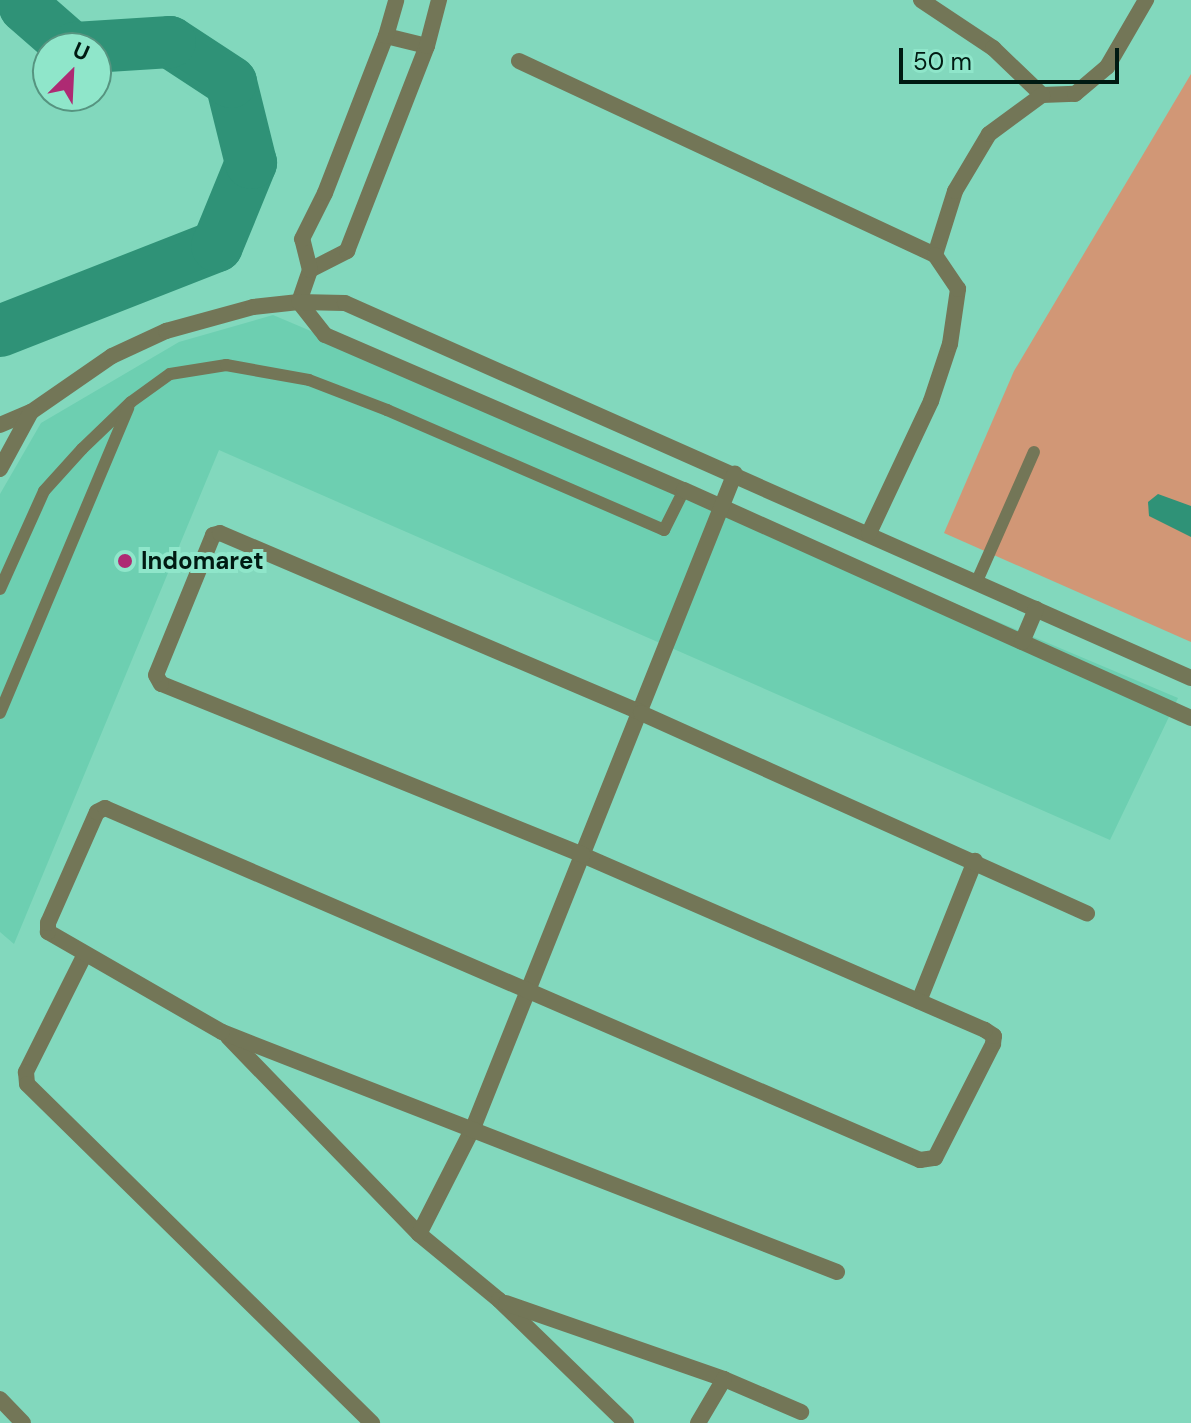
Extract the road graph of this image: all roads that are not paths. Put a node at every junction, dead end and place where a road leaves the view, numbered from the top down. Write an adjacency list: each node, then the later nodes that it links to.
1 (396, 0): 5 (street)
2 (439, 0): 6 (street)
3 (921, 0): 8 (street)
4 (1146, 0): 8 (street)
5 (386, 36): 6 (street); 10 (street)
6 (427, 46): 10 (street)
7 (519, 61): 9 (street)
8 (1042, 95): 9 (street)
9 (935, 255): 20 (street)
10 (310, 270): 11 (street)
11 (299, 302): 13 (street); 17 (street); 18 (street)
12 (131, 402): 18 (lane); 22 (lane); 26 (lane)
13 (31, 412): 14 (street); 16 (street)
14 (0, 425)
15 (1034, 452): 21 (lane)
16 (0, 469)
17 (735, 473): 19 (street); 20 (street)
18 (684, 490): 19 (street)
19 (720, 506): 24 (street); 27 (street)
20 (869, 533): 21 (street)
21 (977, 581): 23 (street)
22 (0, 589)
23 (1036, 609): 24 (street); 25 (street)
24 (1022, 642): 28 (street)
25 (1191, 678)
26 (0, 713)
27 (641, 713): 29 (street); 29 (street); 30 (street)
28 (1191, 718)
29 (583, 855): 33 (street); 34 (street)
30 (975, 861): 31 (street); 34 (street)
31 (1087, 913)
32 (84, 956): 33 (street); 35 (street); 44 (street)
33 (526, 990): 34 (street); 36 (street)
34 (919, 1001)
35 (222, 1032): 36 (street); 37 (street)
36 (473, 1128): 37 (street); 38 (street)
37 (419, 1234): 39 (street)
38 (837, 1272)
39 (499, 1300): 40 (street); 45 (street)
40 (724, 1379): 42 (street); 46 (street)
41 (0, 1399): 43 (street)
42 (801, 1412)
43 (23, 1423)
44 (372, 1423)
45 (626, 1423)
46 (698, 1423)

